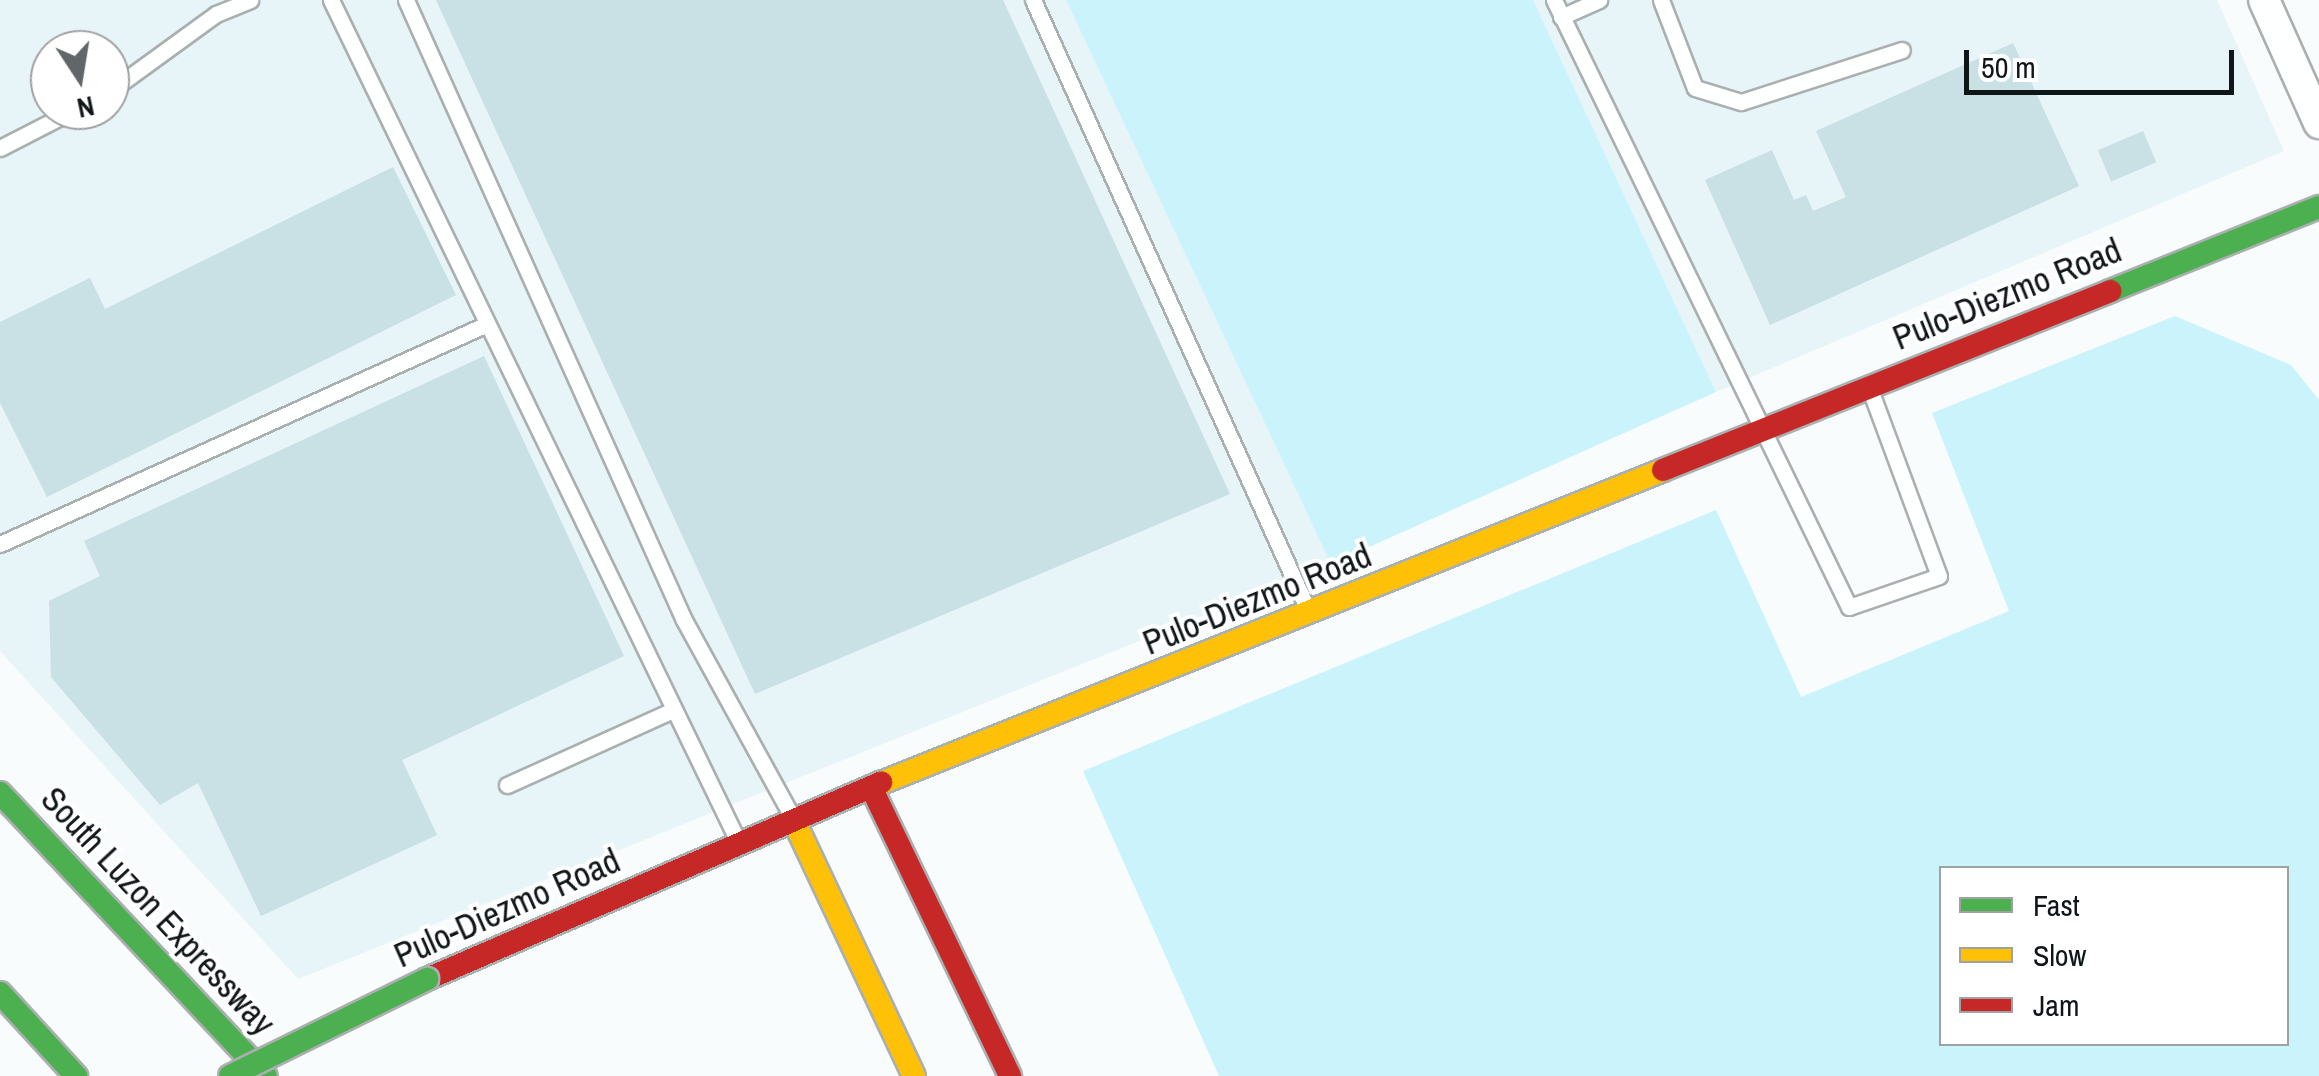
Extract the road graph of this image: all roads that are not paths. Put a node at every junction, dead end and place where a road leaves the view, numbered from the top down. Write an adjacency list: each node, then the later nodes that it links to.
1 (250, 0): 11 (lane)
2 (331, 0): 16 (lane)
3 (406, 0): 25 (lane)
4 (1033, 0): 20 (lane)
5 (1554, 0): 9 (lane)
6 (1599, 0): 9 (lane)
7 (1661, 0): 10 (lane)
8 (2264, 0): 12 (street)
9 (1562, 17): 18 (lane)
10 (1902, 50)
11 (130, 76)
12 (2319, 123)
13 (35, 130): 14 (lane)
14 (0, 148)
15 (2319, 207): 17 (main road, Pulo-Diezmo Road)
16 (488, 324): 19 (lane); 21 (lane)
17 (1870, 387): 18 (main road, Pulo-Diezmo Road); 18 (lane)
18 (1758, 432): 20 (main road, Pulo-Diezmo Road)
19 (0, 544)
20 (1310, 616): 23 (main road, Pulo-Diezmo Road)
21 (673, 710): 22 (lane); 26 (lane)
22 (506, 785)
23 (870, 787): 25 (main road, Pulo-Diezmo Road); 32 (main road)
24 (0, 793): 30 (main road, South Luzon Expressway)
25 (794, 821): 26 (main road, Pulo-Diezmo Road); 31 (main road)
26 (740, 844): 29 (main road, Pulo-Diezmo Road, bridge)
27 (0, 993): 28 (main road)
28 (76, 1076)
29 (230, 1076)
30 (266, 1076)
31 (914, 1076)
32 (1010, 1076)

